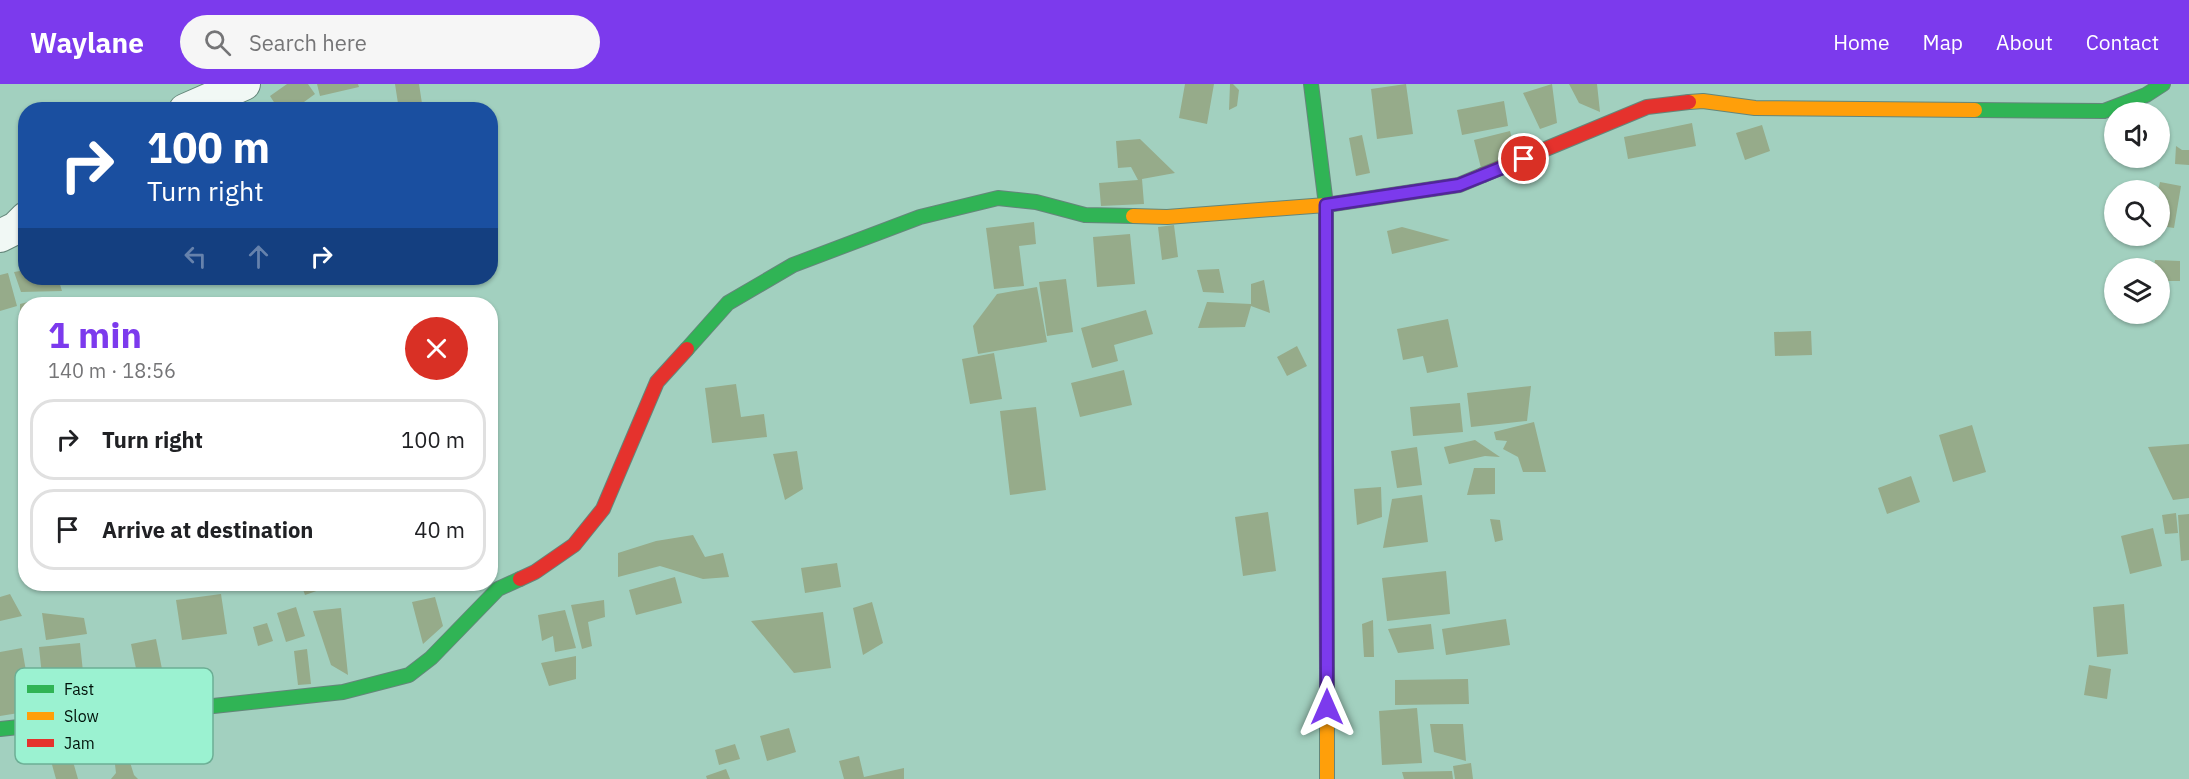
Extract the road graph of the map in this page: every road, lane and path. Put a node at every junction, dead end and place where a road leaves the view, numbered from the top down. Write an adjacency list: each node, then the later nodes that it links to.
1 (244, 84): 4 (street)
2 (1311, 84): 5 (street)
3 (2163, 84): 5 (street)
4 (202, 102)
5 (1326, 205): 8 (street); 13 (street)
6 (18, 226): 7 (street)
7 (0, 236)
8 (498, 589)
9 (496, 591): 10 (street)
10 (213, 706)
11 (15, 727): 12 (street)
12 (0, 729)
13 (1327, 779)

